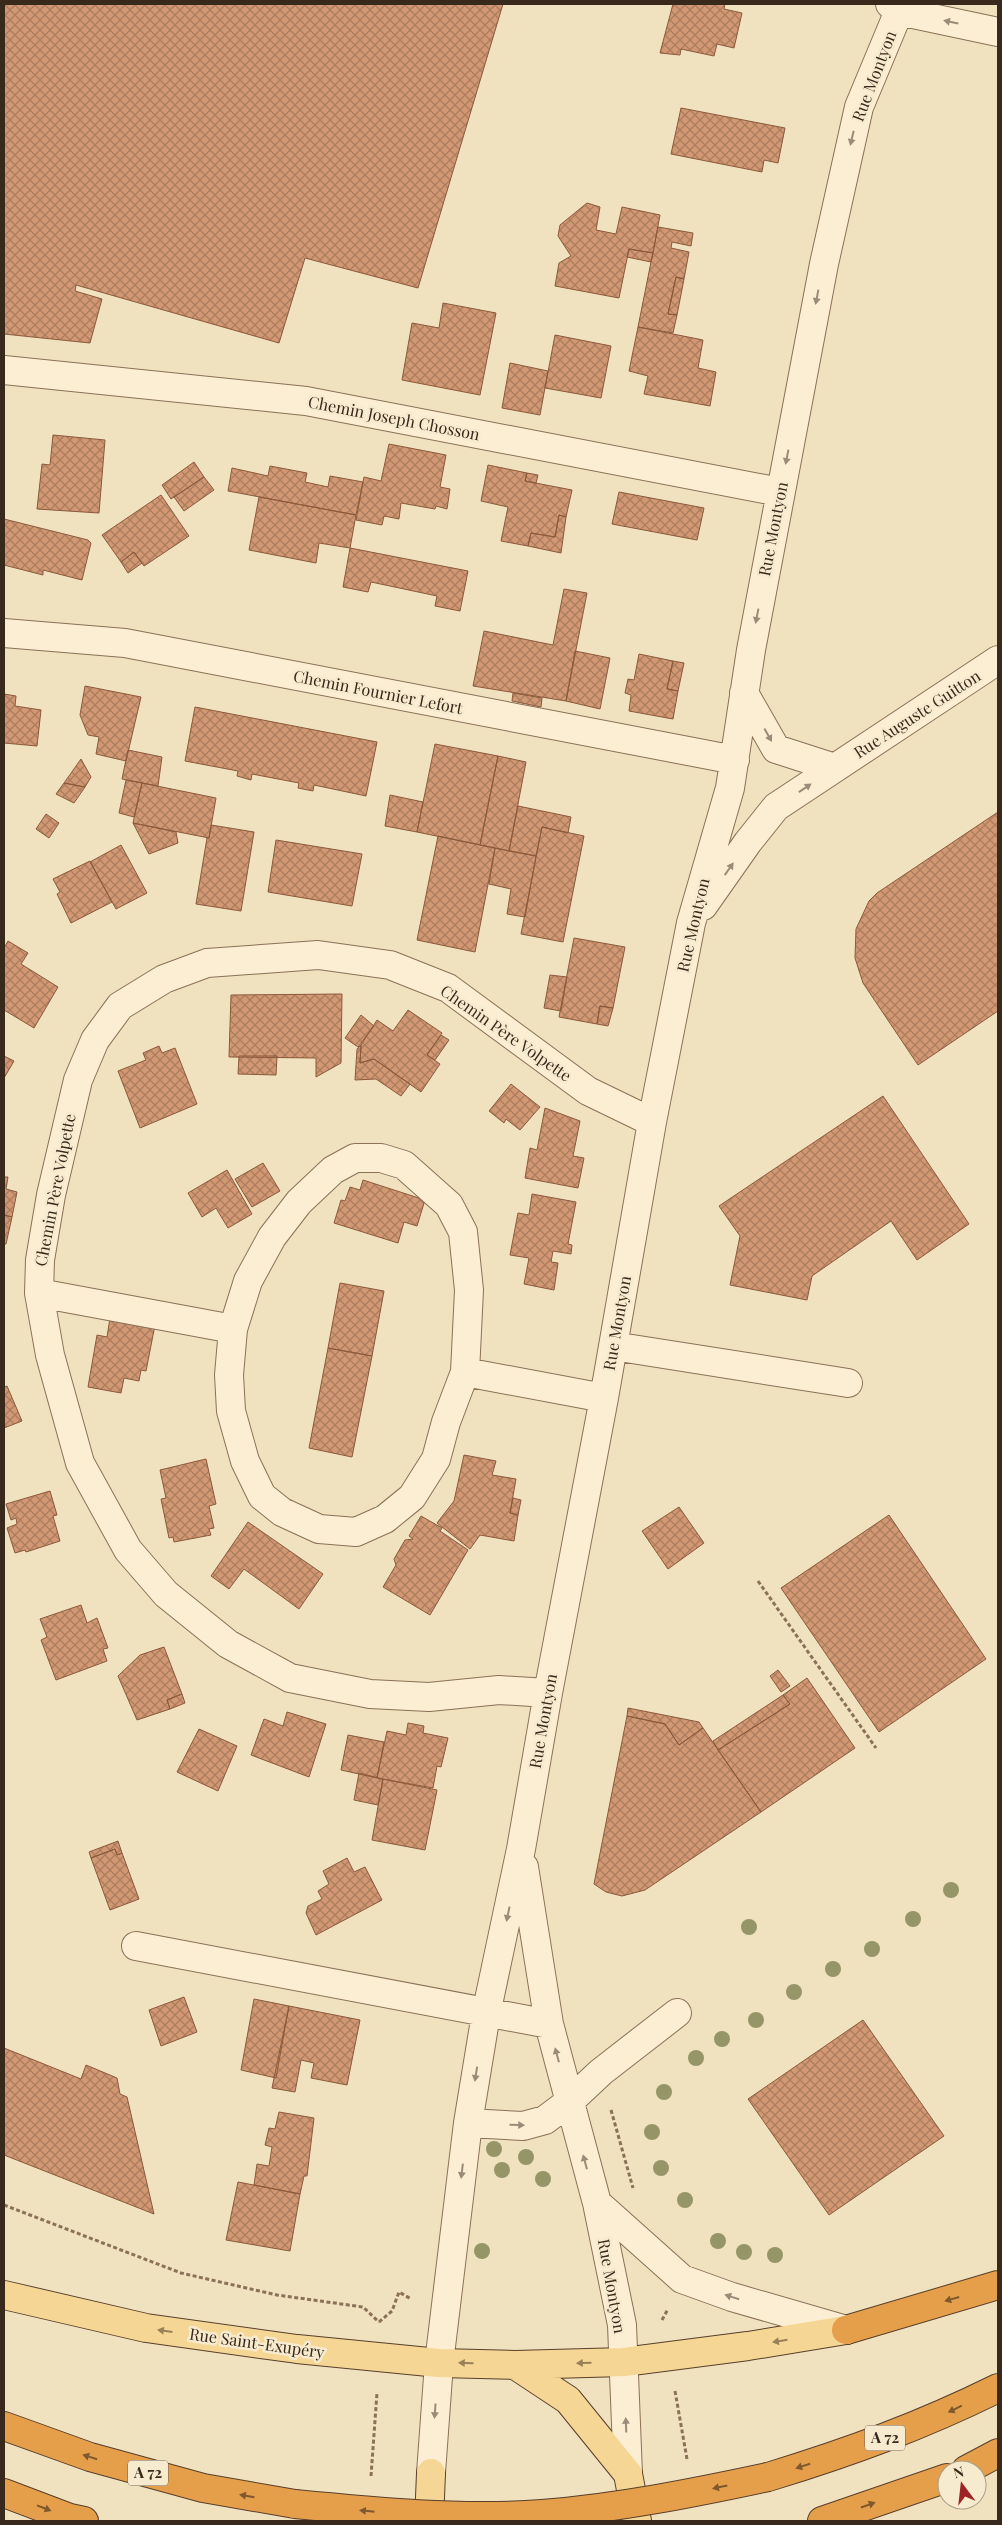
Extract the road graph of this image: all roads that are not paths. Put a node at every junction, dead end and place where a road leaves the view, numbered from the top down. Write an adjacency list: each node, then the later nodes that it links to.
1 (894, 7): 2 (street, one-way to 1); 4 (street, Rue Montyon, one-way to 4)
2 (998, 32)
3 (4, 370): 4 (street, Chemin Joseph Chosson)
4 (780, 492): 7 (street, Rue Montyon, one-way to 7)
5 (12, 634): 8 (street, Chemin Fournier Lefort)
6 (998, 660): 9 (street, Rue Auguste Guitton)
7 (744, 693): 8 (street, Rue Montyon); 9 (street, Rue Auguste Guitton, one-way to 9)
8 (735, 760): 10 (street, Rue Montyon)
9 (835, 768): 10 (street, Rue Auguste Guitton, one-way to 9)
10 (691, 923): 11 (street, Rue Montyon)
11 (652, 1122): 12 (street, Chemin Père Volpette); 14 (street, Rue Montyon)
12 (39, 1293): 13 (street); 18 (street, Chemin Père Volpette)
13 (233, 1329): 15 (street); 15 (street)
14 (613, 1346): 16 (street); 17 (street, Rue Montyon)
15 (465, 1372): 17 (street)
16 (848, 1384)
17 (604, 1398): 18 (street, Rue Montyon)
18 (548, 1693): 19 (street, Rue Montyon)
19 (521, 1849): 22 (street, Rue Montyon, one-way to 22); 23 (street, Rue Montyon)
20 (136, 1946): 22 (street)
21 (677, 2013): 24 (street)
22 (486, 2014): 23 (street); 25 (street, Rue Montyon, one-way to 25)
23 (549, 2024): 24 (street, Rue Montyon, one-way to 23)
24 (569, 2102): 25 (street, one-way to 24); 26 (street, Rue Montyon, one-way to 24)
25 (468, 2123): 30 (street, Rue Montyon, one-way to 30)
26 (597, 2203): 29 (street, one-way to 26); 31 (street, Rue Montyon)
27 (998, 2285): 29 (highway, one-way to 29)
28 (4, 2295): 30 (main road, Rue Saint-Exupéry, one-way to 28)
29 (846, 2330): 31 (main road, Rue Saint-Exupéry, one-way to 31)
30 (439, 2362): 32 (main road, Rue Saint-Exupéry, one-way to 30); 37 (street, Rue Montyon, one-way to 37)
31 (624, 2362): 32 (main road, Rue Saint-Exupéry, one-way to 32); 38 (street, Rue Montyon, one-way to 31)
32 (515, 2365): 38 (main road)
33 (998, 2388): 34 (highway, A 72, one-way to 34, bridge)
34 (4, 2426)
35 (998, 2453): 36 (highway)
36 (985, 2460)
37 (431, 2472): 42 (main road)
38 (628, 2474): 43 (main road)
39 (937, 2481): 44 (highway, one-way to 39)
40 (4, 2493): 41 (highway, one-way to 41)
41 (84, 2521)
42 (428, 2521)
43 (637, 2521)
44 (822, 2521)

